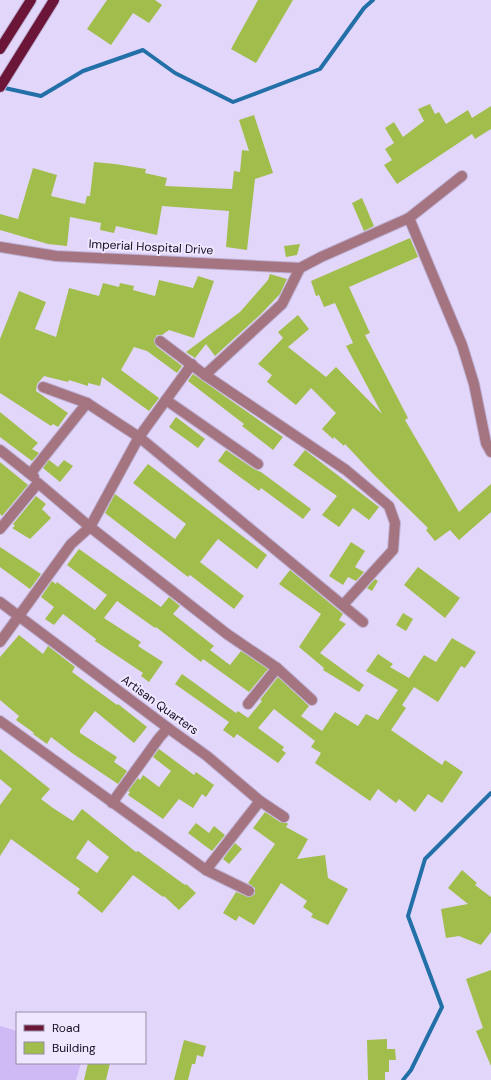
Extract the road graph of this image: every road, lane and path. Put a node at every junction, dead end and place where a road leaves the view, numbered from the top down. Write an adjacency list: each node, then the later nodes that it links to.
1 (31, 0): 3 (main road)
2 (54, 0): 4 (main road)
3 (0, 49)
4 (2, 83)
5 (462, 176): 6 (street)
6 (409, 218): 8 (street); 17 (street)
7 (0, 247): 8 (street, Imperial Hospital Drive)
8 (300, 268): 11 (street)
9 (160, 341): 10 (street)
10 (192, 364): 11 (street); 13 (street)
11 (204, 375): 24 (street)
12 (43, 387): 14 (street)
13 (166, 400): 15 (street); 18 (street)
14 (87, 403): 15 (street); 19 (street)
15 (139, 437): 21 (street); 24 (street)
16 (0, 450): 19 (street)
17 (491, 452)
18 (258, 464)
19 (31, 473): 20 (street)
20 (38, 483): 21 (street); 22 (street)
21 (90, 528): 25 (street); 28 (street)
22 (0, 529)
23 (0, 602): 25 (street, Artisan Quarters)
24 (342, 605): 26 (street)
25 (19, 615): 27 (street); 32 (street, Artisan Quarters)
26 (363, 622)
27 (0, 642)
28 (277, 668): 29 (street); 30 (street)
29 (312, 700)
30 (248, 704)
31 (0, 721): 34 (street)
32 (168, 728): 33 (street, Artisan Quarters); 34 (street)
33 (260, 801): 35 (street, Artisan Quarters); 36 (street)
34 (112, 803): 36 (street)
35 (284, 817)
36 (206, 870): 37 (street)
37 (249, 891)

